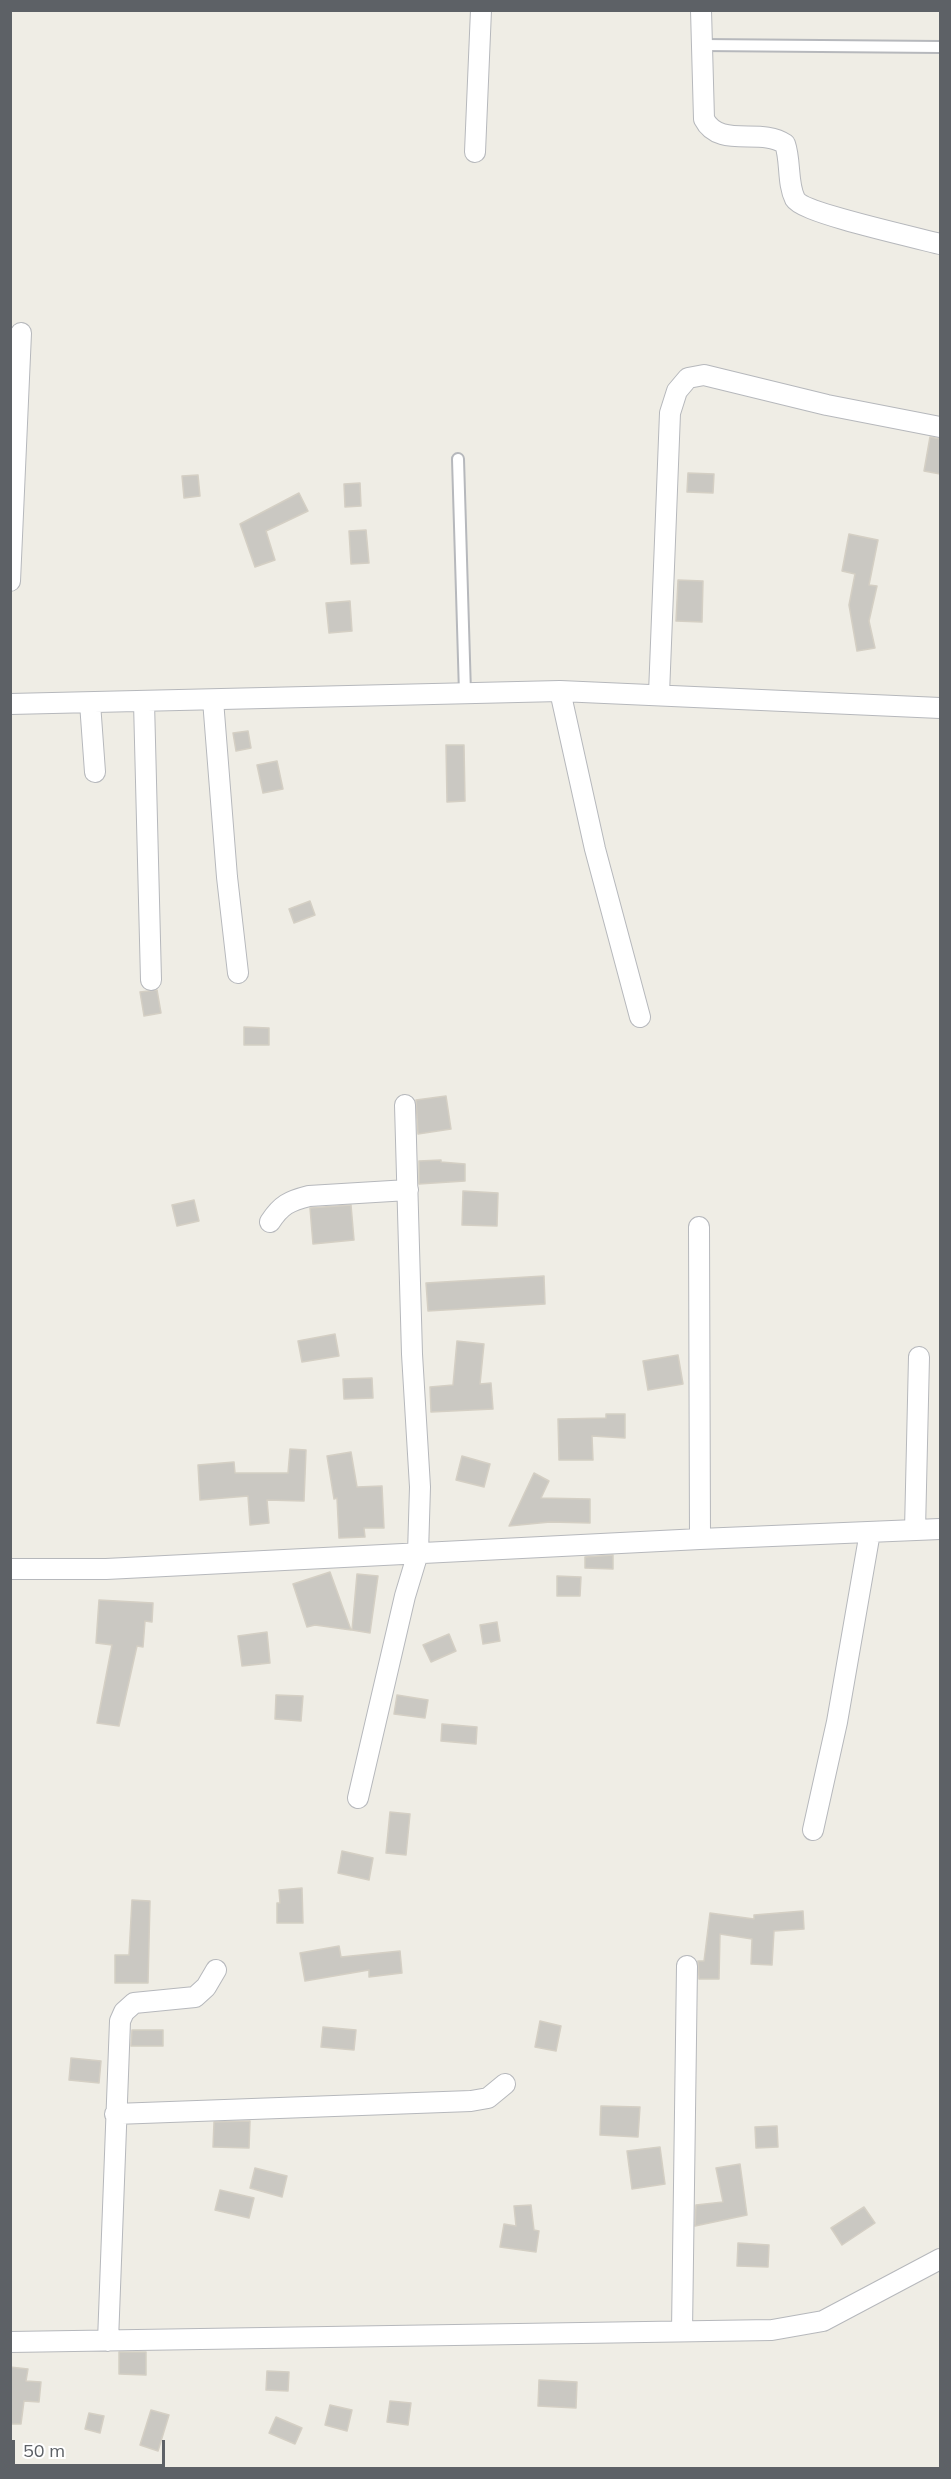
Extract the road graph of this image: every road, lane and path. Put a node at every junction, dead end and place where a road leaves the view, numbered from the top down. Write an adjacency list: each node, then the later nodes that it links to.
1 (481, 10): 5 (street)
2 (701, 10): 3 (street)
3 (702, 45): 4 (lane); 6 (street)
4 (940, 47)
5 (475, 152)
6 (940, 244)
7 (21, 333): 10 (street)
8 (940, 427): 13 (street)
9 (458, 459): 12 (lane)
10 (10, 581)
11 (560, 692): 12 (street); 13 (street); 22 (street)
12 (465, 693): 14 (street)
13 (659, 694): 18 (street)
14 (213, 700): 15 (street); 20 (street)
15 (144, 702): 16 (street); 21 (street)
16 (90, 703): 17 (street); 19 (street)
17 (10, 704)
18 (940, 708)
19 (95, 772)
20 (238, 973)
21 (151, 980)
22 (640, 1017)
23 (405, 1105): 24 (street)
24 (408, 1190): 25 (street); 32 (street)
25 (270, 1222)
26 (699, 1227): 31 (street)
27 (919, 1357): 29 (street)
28 (940, 1529): 29 (street)
29 (915, 1530): 30 (street)
30 (870, 1532): 31 (street); 35 (street)
31 (700, 1539): 32 (street)
32 (418, 1553): 33 (street); 34 (street)
33 (10, 1569)
34 (358, 1797)
35 (813, 1830)
36 (687, 1966): 41 (street)
37 (216, 1970): 39 (street)
38 (505, 2084): 39 (street)
39 (115, 2114): 42 (street)
40 (940, 2259): 41 (street)
41 (682, 2331): 42 (street)
42 (108, 2341): 43 (street)
43 (10, 2342)

